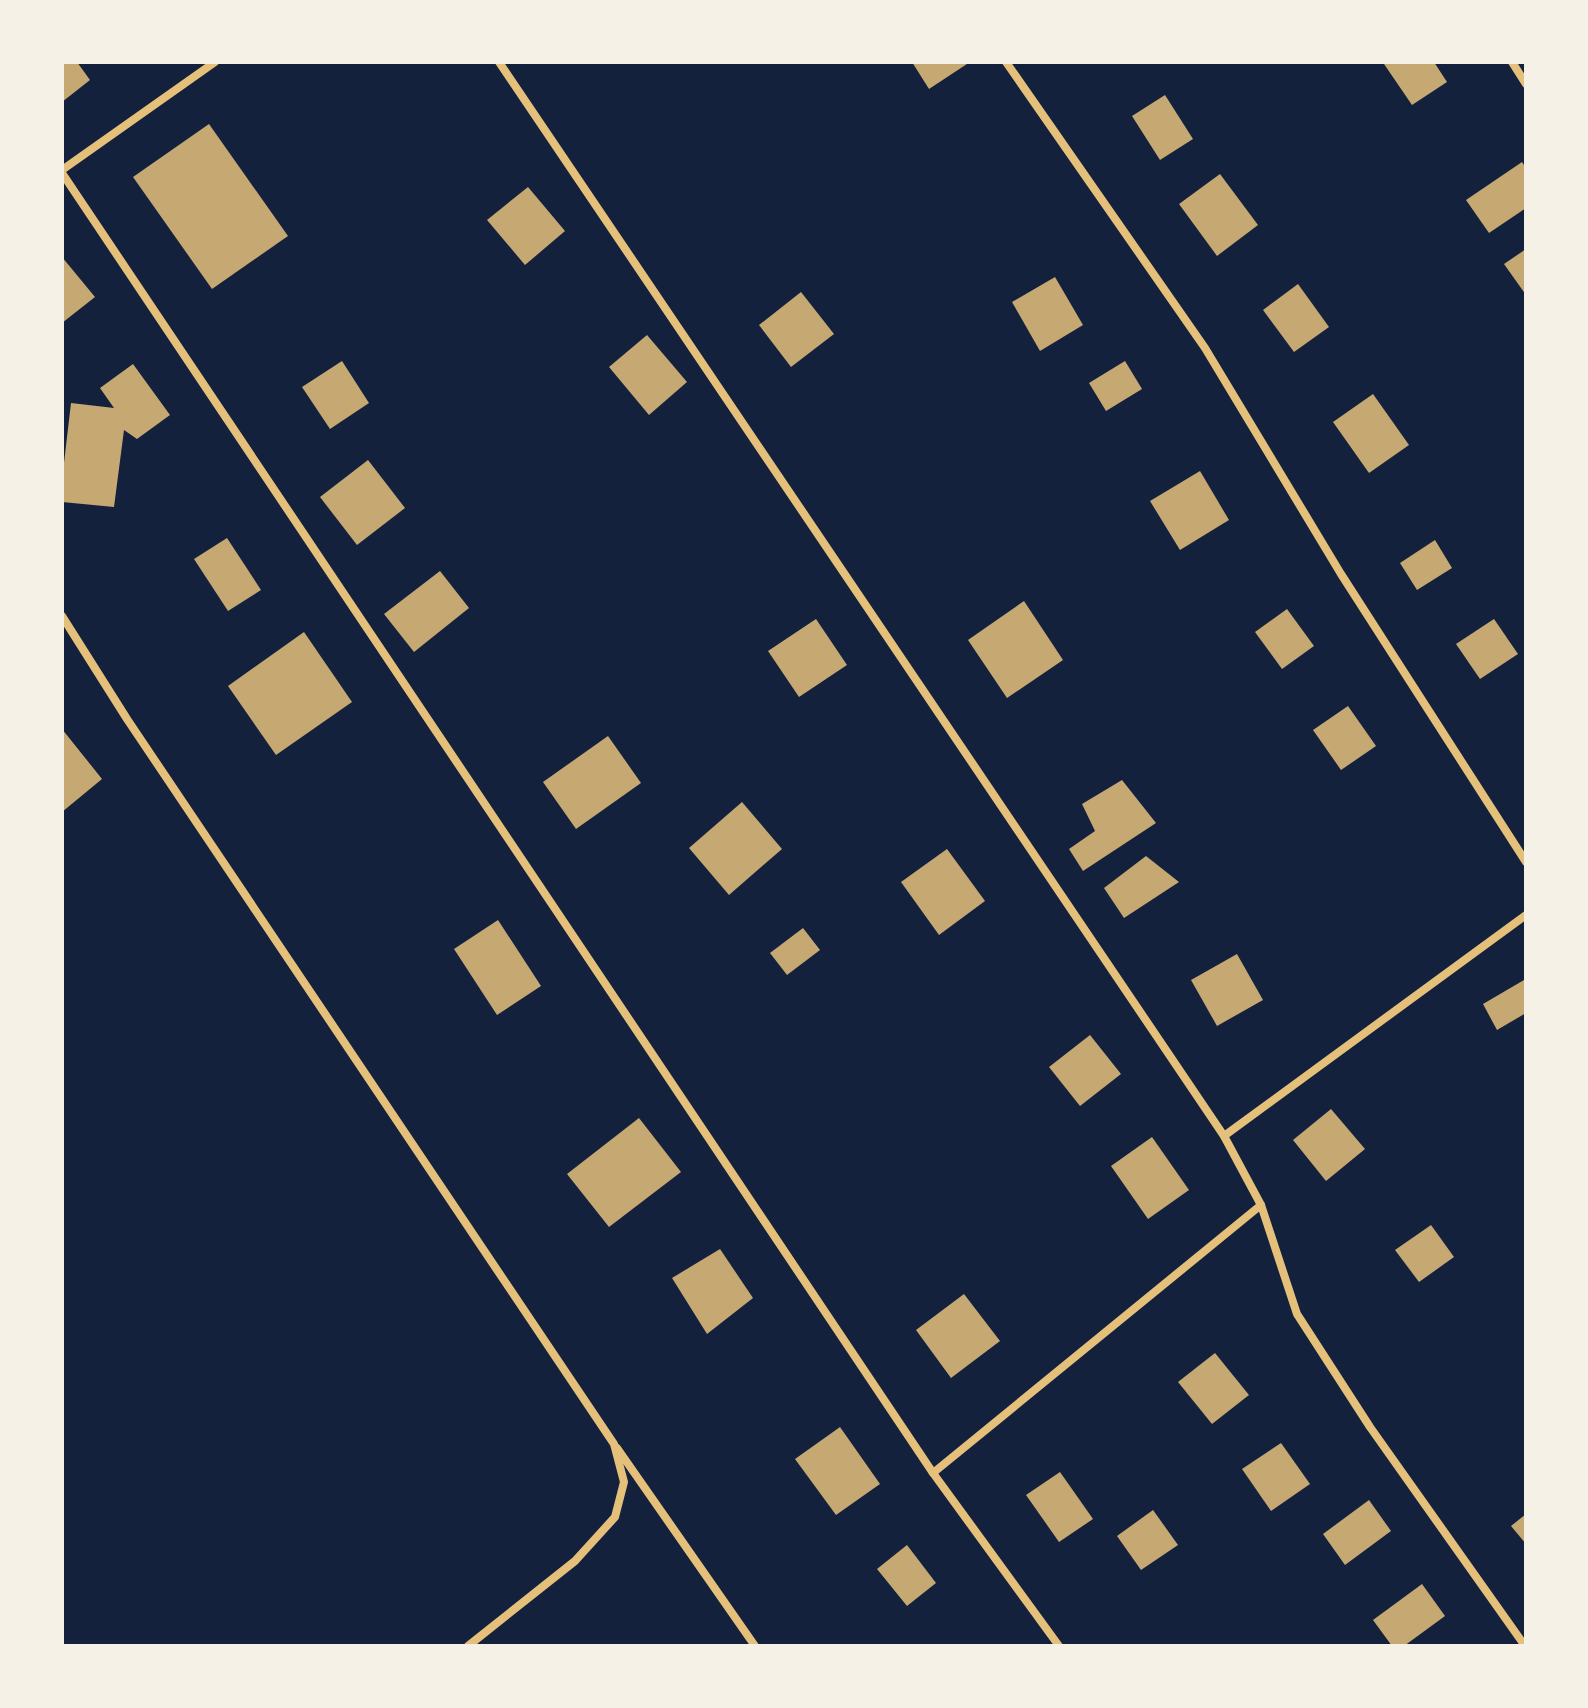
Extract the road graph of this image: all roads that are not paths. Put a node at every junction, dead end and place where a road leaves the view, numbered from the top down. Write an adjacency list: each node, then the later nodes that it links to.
1 (215, 62): 6 (street)
2 (499, 62): 10 (street)
3 (1006, 62): 8 (street)
4 (1512, 62): 5 (street)
5 (1526, 84)
6 (62, 171): 13 (street)
7 (62, 616): 12 (street)
8 (1526, 862)
9 (1526, 915): 10 (street)
10 (1224, 1136): 11 (street)
11 (1261, 1205): 13 (street); 17 (street)
12 (614, 1444): 14 (street); 15 (street)
13 (933, 1473): 16 (street)
14 (468, 1646)
15 (755, 1646)
16 (1059, 1646)
17 (1525, 1646)

